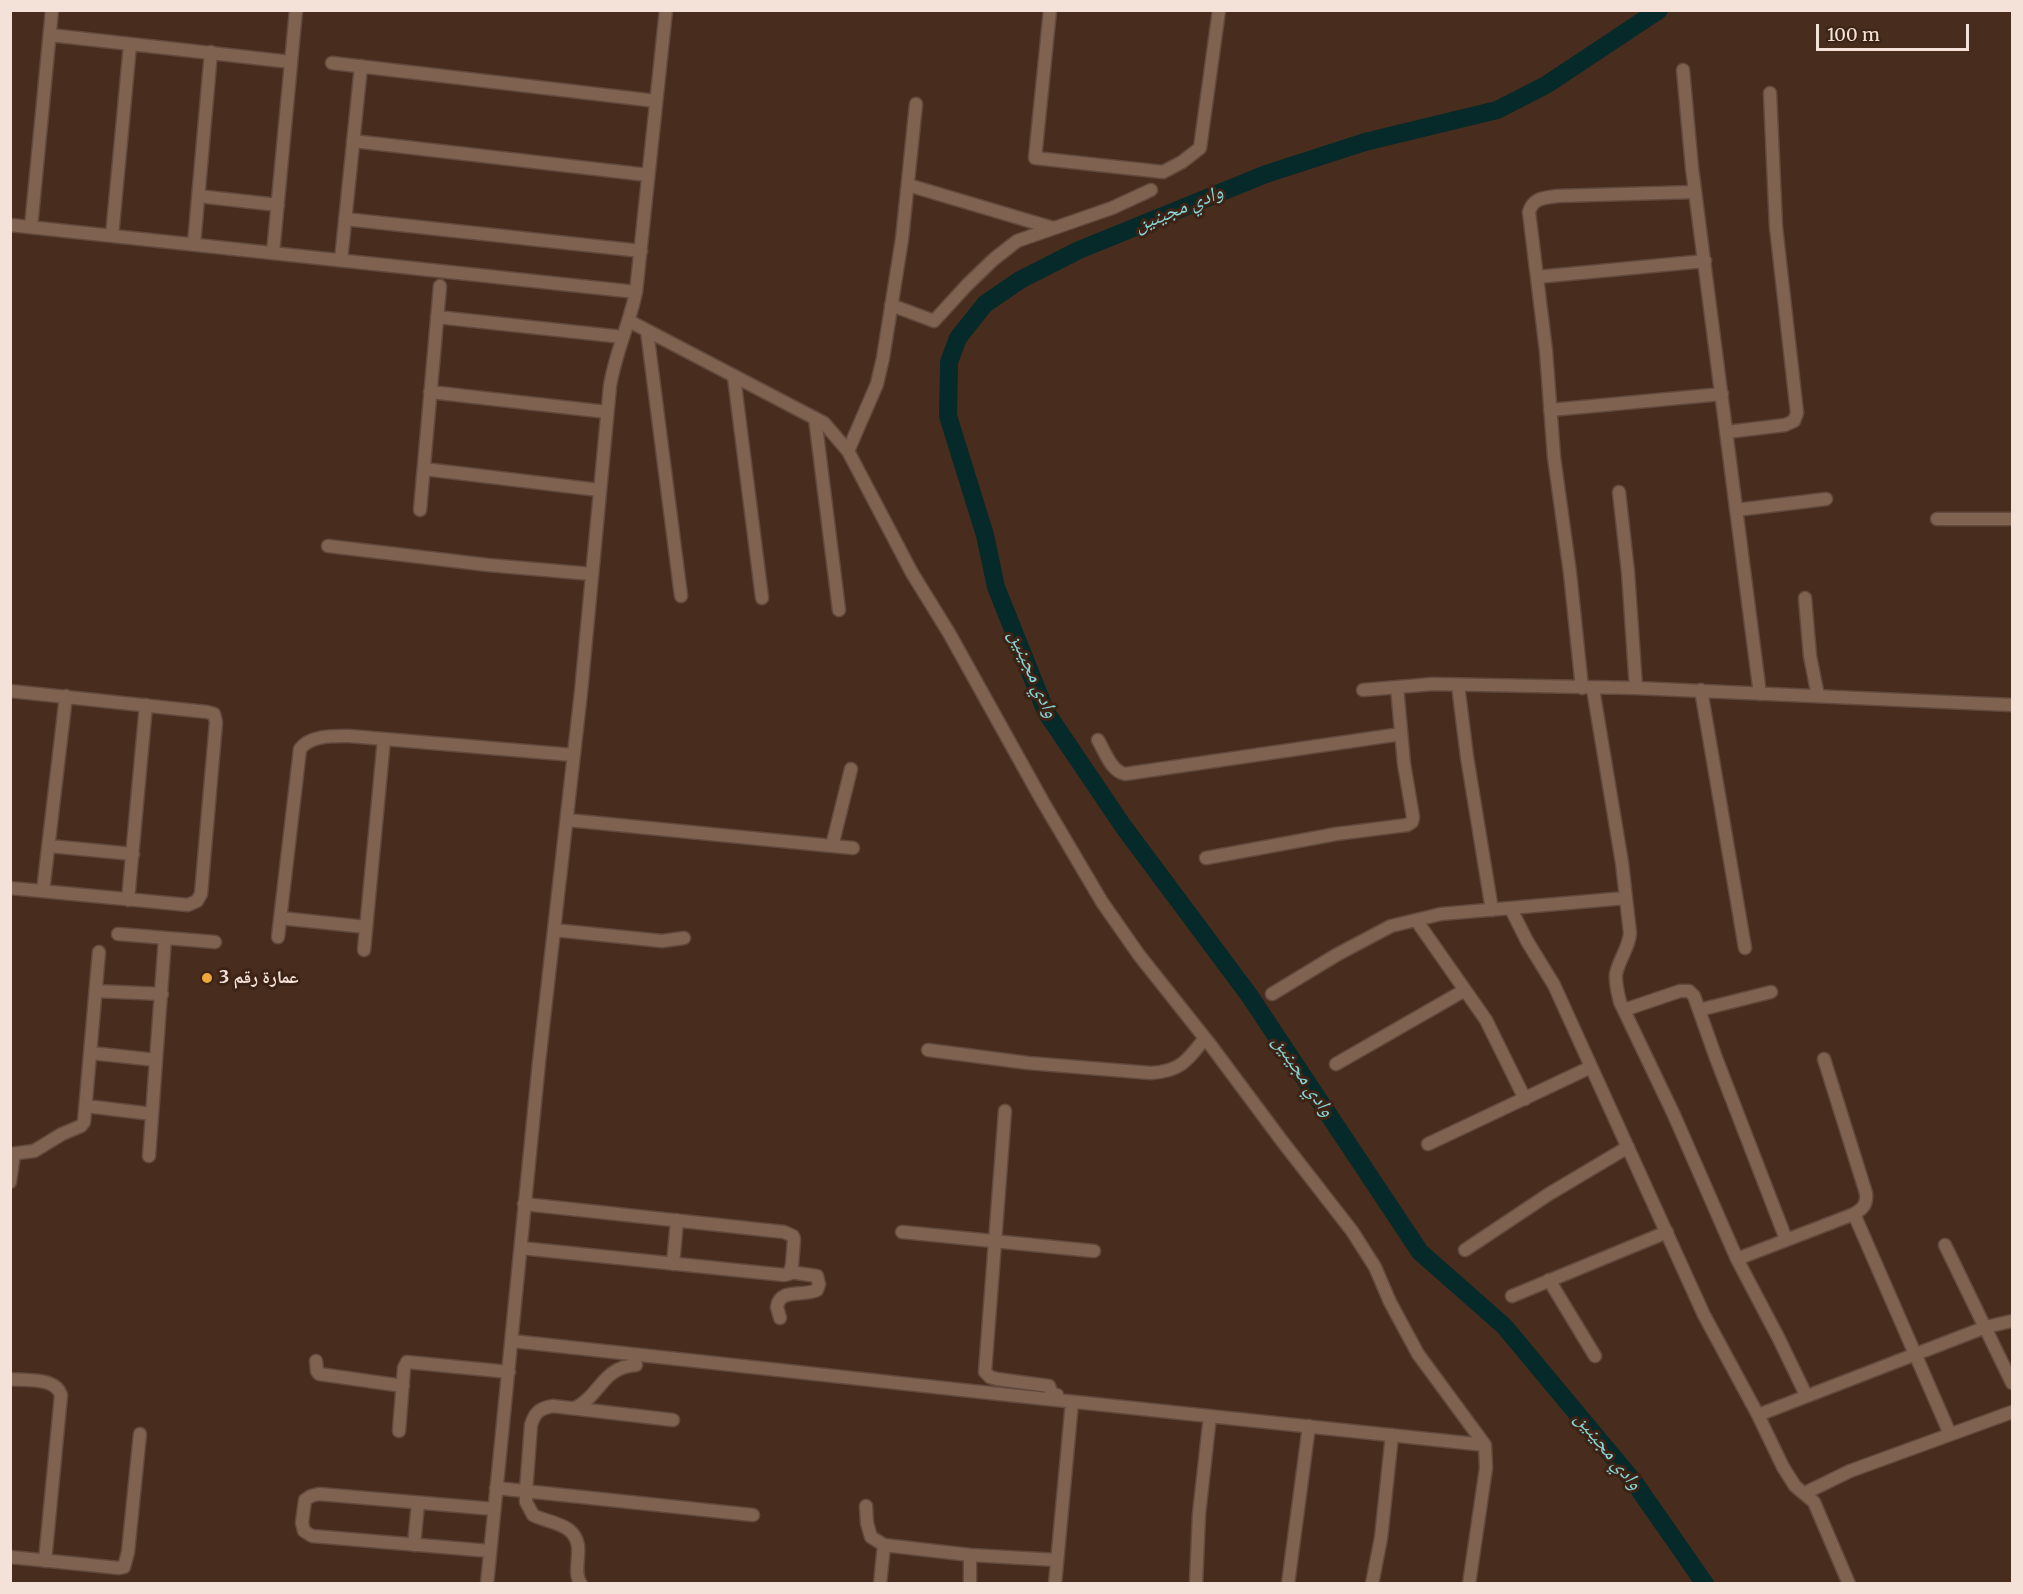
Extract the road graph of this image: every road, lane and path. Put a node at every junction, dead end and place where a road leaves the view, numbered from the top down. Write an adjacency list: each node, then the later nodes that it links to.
1 (52, 10): 6 (street)
2 (296, 10): 9 (street)
3 (666, 10): 14 (street)
4 (1050, 10): 5 (street)
5 (1219, 10)
6 (50, 35): 7 (street); 25 (street)
7 (130, 45): 8 (street); 27 (street)
8 (211, 52): 9 (street); 21 (street)
9 (291, 62): 22 (street)
10 (332, 63): 11 (street)
11 (361, 66): 14 (street); 16 (street)
12 (1683, 70): 20 (street)
13 (1770, 93): 47 (street)
14 (656, 101): 17 (street)
15 (916, 104): 18 (street)
16 (353, 141): 17 (street); 23 (street)
17 (648, 175): 29 (street)
18 (908, 185): 26 (street); 36 (street)
19 (1150, 190): 26 (street)
20 (1695, 192): 32 (street); 33 (street)
21 (198, 196): 22 (street); 28 (street)
22 (278, 205): 30 (street)
23 (345, 219): 29 (street); 31 (street)
24 (10, 225): 25 (street)
25 (31, 227): 27 (street)
26 (1055, 229): 36 (street)
27 (112, 236): 28 (street)
28 (194, 244): 30 (street)
29 (641, 251): 35 (street)
30 (273, 253): 31 (street)
31 (341, 260): 35 (street)
32 (1704, 261): 33 (street); 43 (street)
33 (1537, 277): 44 (street)
34 (440, 286): 37 (street)
35 (636, 292): 38 (street)
36 (891, 305): 48 (street)
37 (437, 317): 40 (street); 42 (street)
38 (629, 321): 39 (street); 40 (street)
39 (647, 331): 41 (street); 59 (street)
40 (623, 337): 45 (street)
41 (734, 377): 46 (street); 60 (street)
42 (430, 392): 45 (street); 49 (street)
43 (1722, 394): 44 (street); 47 (street)
44 (1550, 410): 65 (street)
45 (607, 412): 50 (street)
46 (815, 418): 48 (street); 62 (street)
47 (1727, 432): 54 (street)
48 (849, 451): 111 (street)
49 (424, 469): 50 (street); 53 (street)
50 (599, 490): 58 (street)
51 (1619, 492): 66 (street)
52 (1826, 499): 54 (street)
53 (420, 510)
54 (1736, 510): 70 (street)
55 (1937, 519): 56 (street)
56 (2013, 519)
57 (328, 546): 58 (street)
58 (592, 574): 78 (street)
59 (681, 596)
60 (762, 598)
61 (1805, 598): 72 (street)
62 (839, 610)
63 (1458, 685): 64 (street); 65 (street); 91 (street)
64 (1397, 687): 67 (street); 75 (street)
65 (1588, 688): 66 (street); 88 (street)
66 (1636, 688): 68 (street)
67 (1363, 690)
68 (1701, 690): 70 (street); 101 (street)
69 (10, 691): 71 (street)
70 (1760, 694): 72 (street)
71 (66, 696): 73 (street); 81 (street)
72 (1818, 696): 74 (street)
73 (147, 705): 84 (street); 89 (street)
74 (2013, 705)
75 (1401, 735): 77 (street); 85 (street)
76 (384, 740): 78 (street); 92 (street); 94 (street)
77 (1098, 740)
78 (573, 755): 80 (street)
79 (851, 769): 82 (street)
80 (567, 820): 82 (street); 95 (street)
81 (49, 846): 84 (street); 87 (street)
82 (832, 846): 83 (street)
83 (853, 848)
84 (133, 854): 89 (street)
85 (1206, 858)
86 (10, 888): 87 (street)
87 (43, 891): 89 (street)
88 (1626, 898): 90 (street); 109 (street)
89 (128, 900)
90 (1511, 909): 91 (street); 117 (street)
91 (1492, 910): 93 (street)
92 (280, 918): 94 (street); 97 (street)
93 (1416, 920): 104 (street); 108 (street)
94 (366, 927): 102 (street)
95 (554, 930): 99 (street); 127 (street)
96 (118, 934): 98 (street)
97 (278, 937)
98 (165, 938): 100 (street); 107 (street)
99 (684, 938)
100 (215, 942)
101 (1745, 948)
102 (364, 950)
103 (99, 951): 105 (street)
104 (1465, 990): 116 (street); 118 (street)
105 (96, 991): 107 (street); 113 (street)
106 (1771, 992): 110 (street)
107 (162, 994): 115 (street)
108 (1272, 994)
109 (1624, 1010): 110 (street); 138 (street)
110 (1699, 1010): 132 (street)
111 (1205, 1038): 112 (street); 168 (street)
112 (928, 1050)
113 (91, 1053): 115 (street); 119 (street)
114 (1824, 1059): 128 (street)
115 (156, 1060): 121 (street)
116 (1336, 1064)
117 (1591, 1067): 118 (street); 123 (street)
118 (1525, 1099): 122 (street)
119 (86, 1106): 121 (street); 124 (street)
120 (1005, 1111): 133 (street)
121 (152, 1114): 125 (street)
122 (1428, 1144)
123 (1628, 1147): 131 (street); 136 (street)
124 (12, 1154): 126 (street)
125 (149, 1155)
126 (10, 1182)
127 (524, 1204): 129 (street); 135 (street)
128 (1854, 1214): 132 (street); 147 (street)
129 (677, 1220): 139 (street); 140 (street)
130 (902, 1232): 133 (street)
131 (1667, 1232): 141 (street); 160 (street)
132 (1786, 1239): 138 (street)
133 (995, 1242): 137 (street); 156 (street)
134 (1945, 1245): 145 (street)
135 (521, 1248): 139 (street); 146 (street)
136 (1465, 1250)
137 (1094, 1251)
138 (1737, 1260): 155 (street)
139 (673, 1264): 140 (street)
140 (790, 1272): 143 (street)
141 (1549, 1280): 142 (street); 148 (street)
142 (1512, 1296)
143 (780, 1318)
144 (2013, 1321): 145 (street)
145 (1986, 1327): 147 (street); 153 (street)
146 (512, 1341): 151 (street); 156 (street)
147 (1916, 1355): 155 (street); 166 (street)
148 (1596, 1356)
149 (316, 1361): 154 (street)
150 (636, 1365): 158 (street)
151 (509, 1372): 154 (street); 169 (street)
152 (10, 1379): 182 (street)
153 (2013, 1383)
154 (403, 1386): 164 (street)
155 (1806, 1395): 160 (street)
156 (1056, 1400): 157 (street)
157 (1072, 1402): 161 (street); 181 (street)
158 (575, 1408): 162 (street); 170 (street)
159 (2013, 1412): 166 (street)
160 (1758, 1414): 171 (street)
161 (1210, 1416): 163 (street); 188 (street)
162 (673, 1420)
163 (1309, 1426): 167 (street); 189 (street)
164 (399, 1431)
165 (140, 1434): 182 (street)
166 (1950, 1434): 171 (street)
167 (1392, 1435): 168 (street); 190 (street)
168 (1485, 1445): 191 (street)
169 (496, 1488): 170 (street); 174 (street)
170 (526, 1491): 175 (street); 184 (street)
171 (1805, 1493): 192 (street)
172 (418, 1503): 174 (street); 176 (street); 176 (street)
173 (866, 1506): 177 (street)
174 (494, 1509): 178 (street)
175 (753, 1515)
176 (414, 1545): 178 (street)
177 (884, 1545): 179 (street); 185 (street)
178 (490, 1551): 183 (street)
179 (970, 1555): 181 (street); 186 (street)
180 (10, 1557): 182 (street)
181 (1057, 1560): 187 (street)
182 (45, 1561)
183 (487, 1584)
184 (581, 1584)
185 (880, 1584)
186 (970, 1584)
187 (1055, 1584)
188 (1196, 1584)
189 (1287, 1584)
190 (1372, 1584)
191 (1469, 1584)
192 (1849, 1584)

